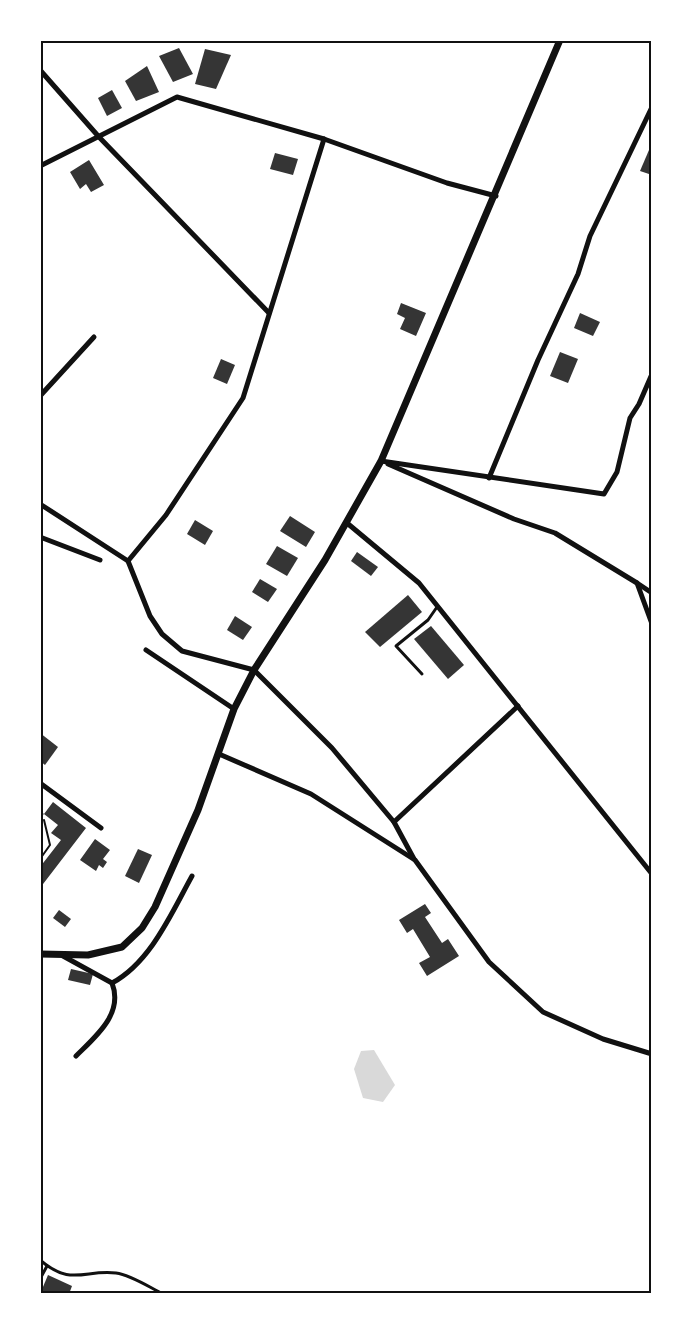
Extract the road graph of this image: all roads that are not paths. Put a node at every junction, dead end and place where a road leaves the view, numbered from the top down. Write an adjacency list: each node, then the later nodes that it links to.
1 (560, 40): 7 (street)
2 (40, 70): 4 (street)
3 (651, 107): 13 (street)
4 (99, 137): 5 (street); 6 (street); 8 (street)
5 (324, 140): 7 (street); 8 (street)
6 (40, 166)
7 (496, 196): 12 (street)
8 (269, 313): 18 (street)
9 (94, 337): 11 (street)
10 (651, 374): 13 (street)
11 (40, 396)
12 (381, 461): 13 (street); 15 (street); 19 (street)
13 (489, 478)
14 (40, 504): 18 (street)
15 (347, 523): 21 (street); 24 (street)
16 (40, 537): 17 (street)
17 (100, 560)
18 (128, 561): 24 (street)
19 (637, 583): 20 (street); 22 (street)
20 (651, 593)
21 (438, 606): 25 (lane); 26 (street)
22 (651, 624)
23 (146, 650): 27 (street)
24 (254, 670): 27 (street); 30 (street)
25 (422, 674)
26 (518, 706): 30 (street); 33 (street)
27 (234, 709): 28 (street)
28 (219, 754): 32 (street); 36 (street)
29 (40, 783): 31 (street)
30 (394, 822): 32 (street)
31 (102, 828)
32 (415, 861): 38 (street)
33 (651, 874)
34 (192, 876): 37 (street)
35 (40, 954): 36 (street)
36 (59, 954): 37 (street)
37 (112, 983): 39 (street)
38 (651, 1054)
39 (76, 1056)
40 (40, 1260): 41 (lane)
41 (46, 1266): 42 (lane); 43 (lane)
42 (40, 1279)
43 (163, 1293)

